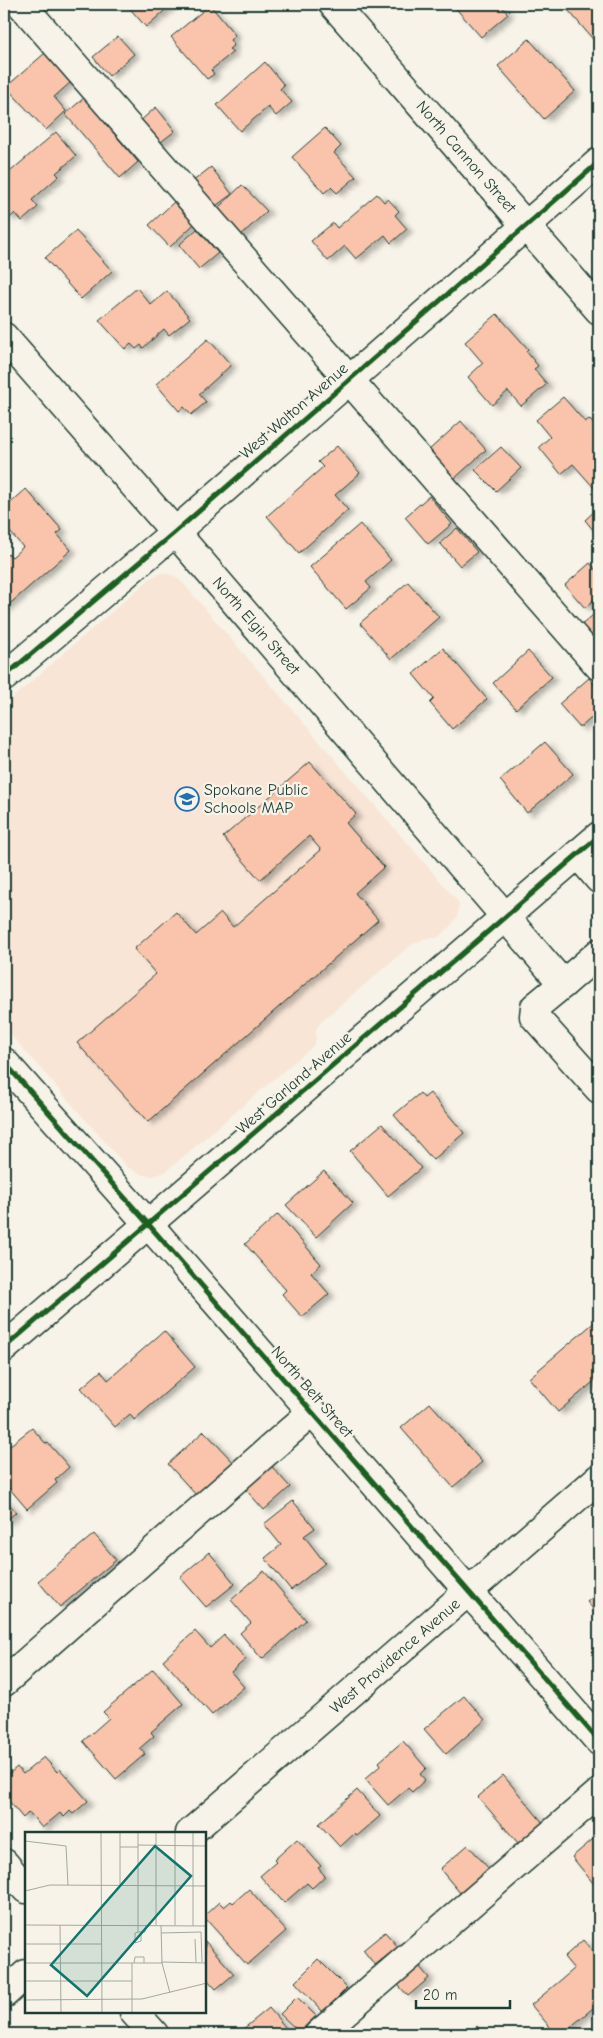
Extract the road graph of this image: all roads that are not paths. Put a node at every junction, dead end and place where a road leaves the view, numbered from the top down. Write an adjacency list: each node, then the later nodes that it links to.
1 (21, 4): 7 (street)
2 (333, 4): 4 (street, North Cannon Street)
3 (599, 162): 4 (street, West Walton Avenue)
4 (526, 225): 5 (street, North Cannon Street); 7 (street, West Walton Avenue)
5 (599, 310)
6 (4, 338): 8 (street, North Elgin Street)
7 (349, 380): 8 (street, West Walton Avenue); 9 (street)
8 (175, 532): 10 (street, West Walton Avenue); 14 (street, North Elgin Street)
9 (599, 666)
10 (4, 677)
11 (599, 836): 12 (street, West Garland Avenue)
12 (578, 854): 13 (street); 14 (street, West Garland Avenue)
13 (599, 878)
14 (505, 917): 16 (street, North Elgin Street); 19 (street, West Garland Avenue)
15 (599, 955): 16 (street)
16 (563, 984): 18 (street)
17 (4, 1062): 19 (street, North Belt Street)
18 (599, 1090)
19 (149, 1225): 20 (street, West Garland Avenue); 21 (street, North Belt Street)
20 (4, 1348)
21 (312, 1412): 23 (street, North Belt Street); 24 (street)
22 (599, 1478): 23 (street, West Providence Avenue)
23 (470, 1591): 25 (street, North Belt Street); 27 (street, West Providence Avenue)
24 (4, 1682)
25 (599, 1740)
26 (599, 1793): 34 (street)
27 (191, 1832)
28 (4, 1863): 29 (street)
29 (25, 1888)
30 (25, 1975): 31 (street)
31 (4, 1994)
32 (135, 2013): 33 (street)
33 (154, 2034)
34 (319, 2034)

